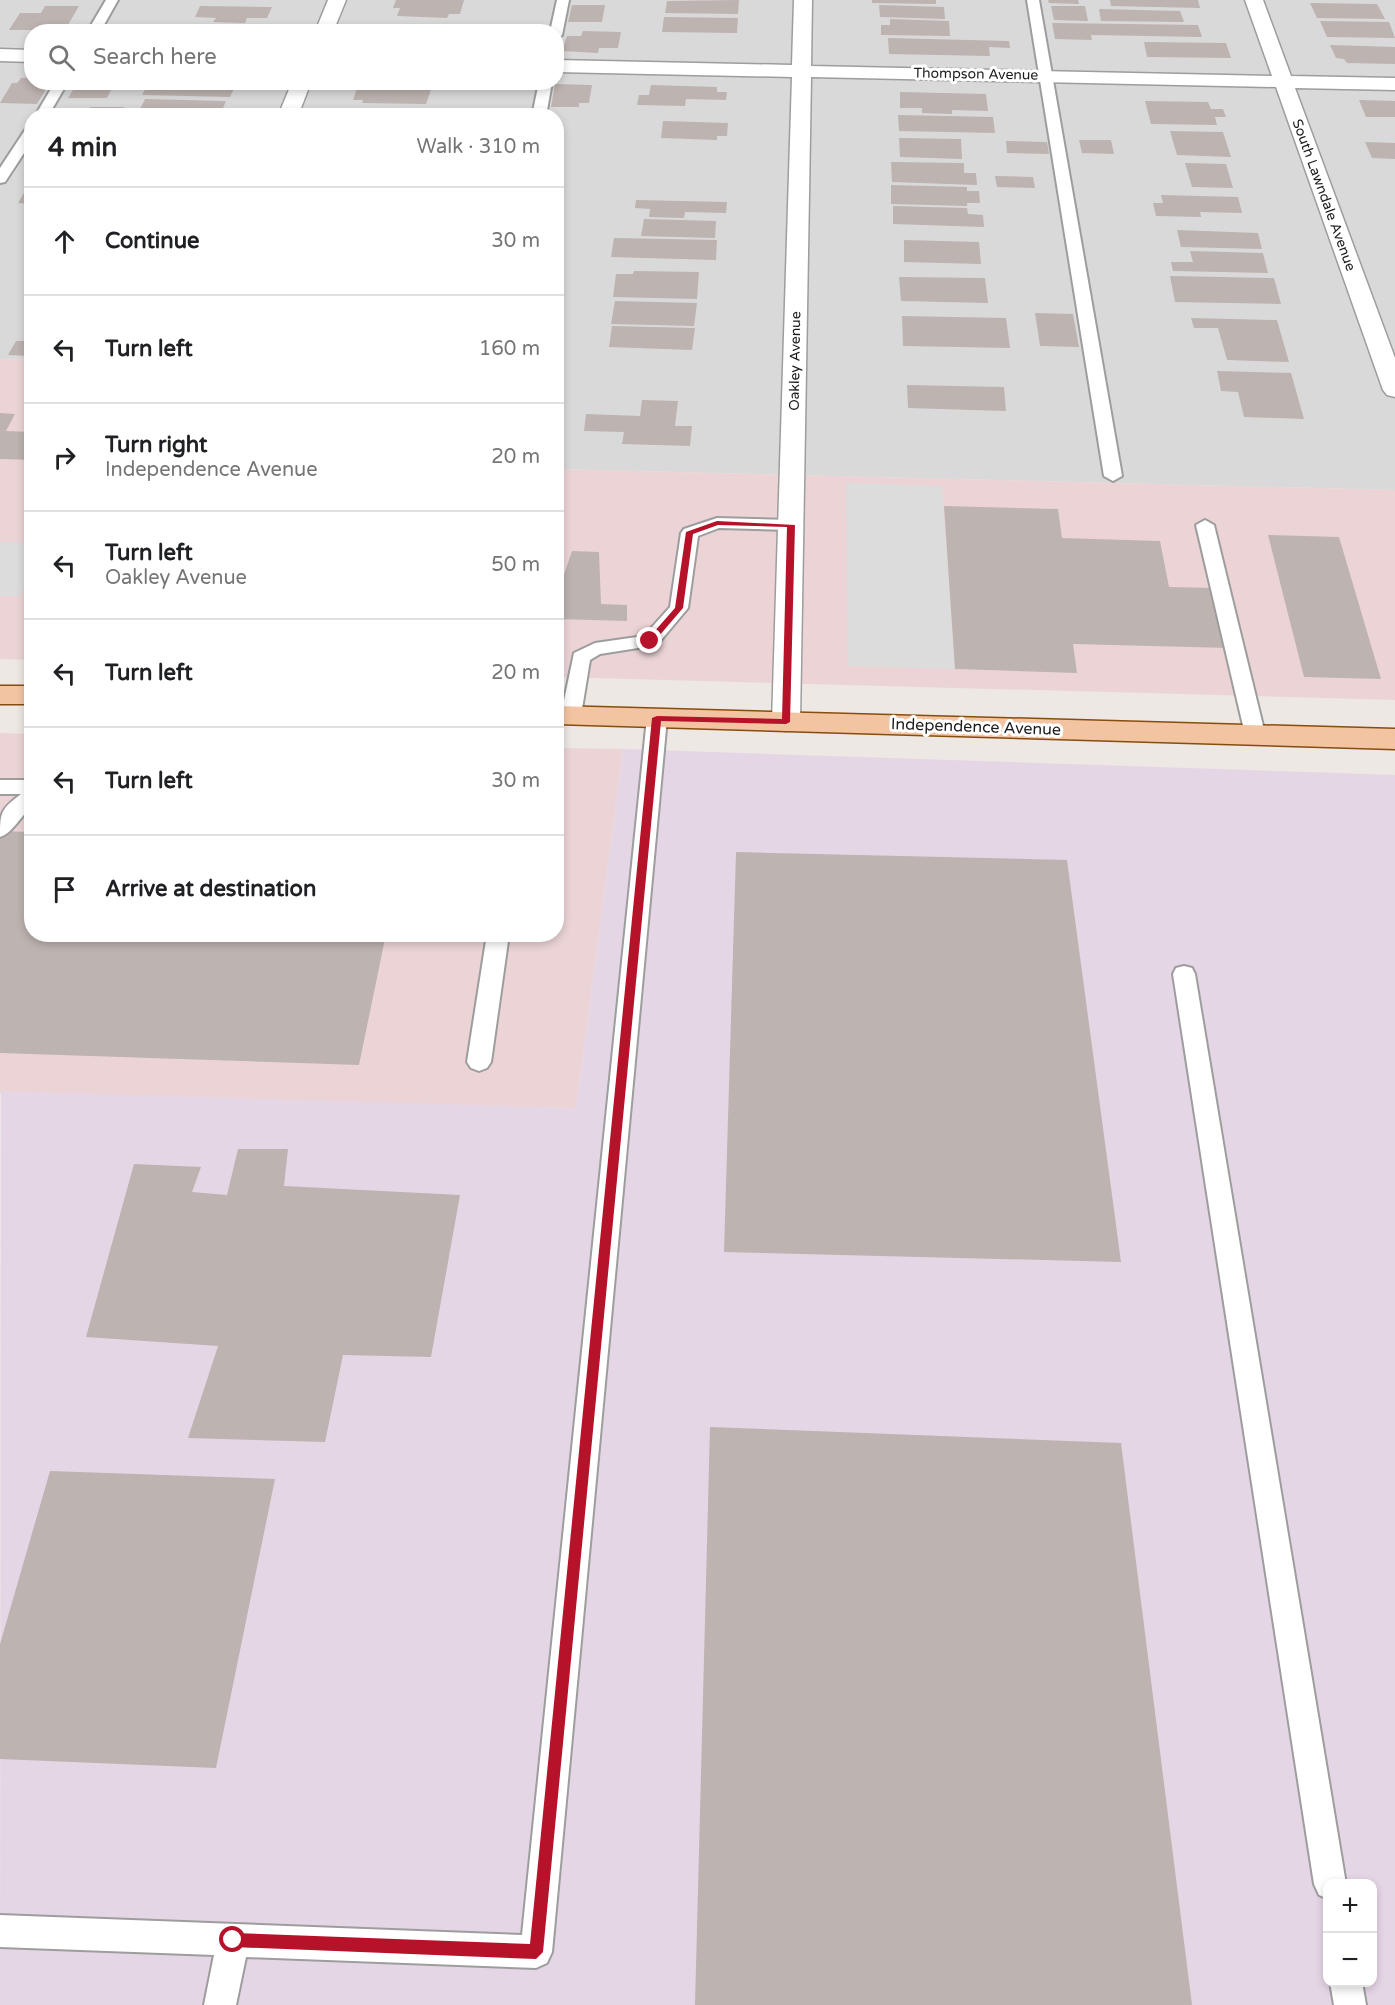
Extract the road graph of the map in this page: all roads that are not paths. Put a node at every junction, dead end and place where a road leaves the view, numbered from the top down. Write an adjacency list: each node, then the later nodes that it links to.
1 (112, 0): 7 (lane)
2 (337, 0): 8 (street)
3 (563, 0): 9 (lane)
4 (803, 0): 13 (street, Oakley Avenue)
5 (1034, 0): 14 (lane)
6 (1254, 0): 15 (street, South Lawndale Avenue)
7 (98, 24)
8 (327, 24)
9 (558, 24)
10 (0, 56): 11 (street)
11 (24, 56)
12 (564, 66): 13 (street, Thompson Avenue)
13 (802, 70): 14 (street, Thompson Avenue); 27 (street, Oakley Avenue)
14 (1047, 75): 15 (street, Thompson Avenue); 26 (lane)
15 (1283, 82): 16 (street, Thompson Avenue); 25 (street, South Lawndale Avenue)
16 (1395, 84)
17 (57, 90): 20 (lane)
18 (299, 90): 21 (street)
19 (544, 90): 22 (lane)
20 (45, 108)
21 (291, 108)
22 (541, 108)
23 (24, 142): 24 (lane)
24 (0, 179)
25 (1395, 390)
26 (1113, 476)
27 (791, 525): 31 (lane); 33 (street, Oakley Avenue)
28 (1205, 525): 34 (lane)
29 (0, 695): 30 (main road)
30 (24, 696)
31 (564, 715): 32 (main road, Independence Avenue)
32 (657, 718): 33 (main road, Independence Avenue); 45 (lane)
33 (786, 722): 34 (main road, Independence Avenue)
34 (1255, 734): 35 (main road, Independence Avenue)
35 (1395, 739)
36 (0, 787): 37 (lane)
37 (24, 787)
38 (24, 802): 39 (lane)
39 (0, 830)
40 (497, 942): 42 (lane)
41 (1184, 974): 43 (lane)
42 (479, 1062)
43 (1329, 1879)
44 (0, 1931): 45 (lane)
45 (233, 1940): 47 (lane)
46 (1347, 1987): 48 (lane)
47 (220, 2005)
48 (1350, 2005)

